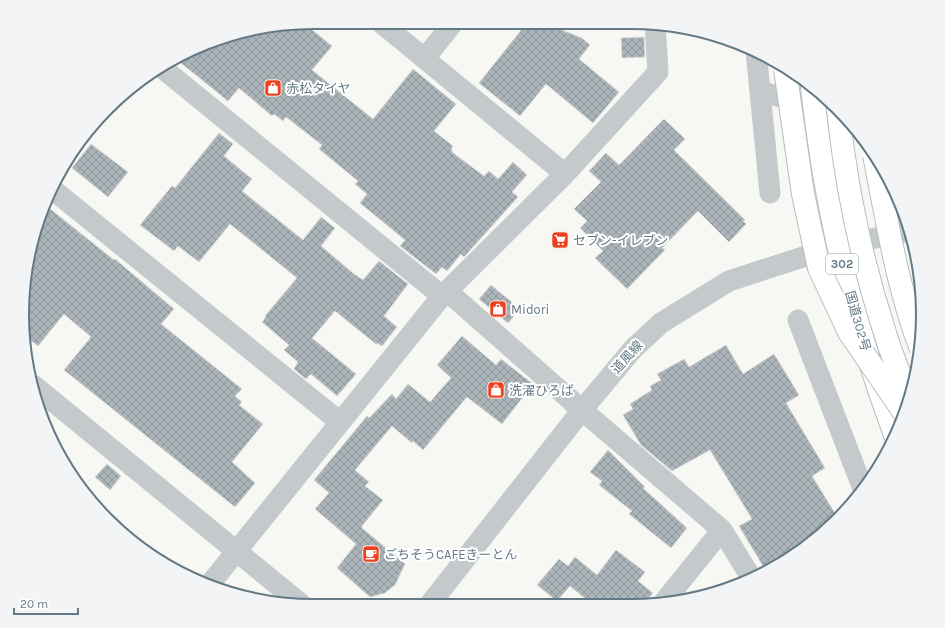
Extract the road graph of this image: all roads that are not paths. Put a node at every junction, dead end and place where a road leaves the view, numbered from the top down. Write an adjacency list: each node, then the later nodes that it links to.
1 (389, 29): 4 (street)
2 (448, 29): 4 (street)
3 (655, 30): 12 (street)
4 (425, 58): 12 (street)
5 (757, 58): 8 (street)
6 (166, 71): 17 (street)
7 (786, 75): 22 (highway, bridge)
8 (760, 91): 9 (street); 14 (street)
9 (813, 97): 16 (highway, 国道302号 / 302)
10 (839, 119): 20 (highway, bridge)
11 (877, 170): 19 (highway, bridge)
12 (565, 174): 17 (street)
13 (56, 192): 24 (street)
14 (770, 194)
15 (904, 232): 16 (street, 道風線)
16 (837, 246): 23 (street, 道風線); 25 (highway, 国道302号 / 302)
17 (444, 294): 23 (street); 24 (street)
18 (798, 320): 26 (street)
19 (915, 335)
20 (906, 388)
21 (40, 392): 28 (street)
22 (900, 407)
23 (582, 410): 27 (street); 33 (street, 道風線)
24 (340, 422): 28 (street)
25 (892, 427)
26 (860, 482)
27 (722, 530): 29 (street); 31 (street)
28 (236, 551): 30 (street); 32 (street)
29 (749, 573)
30 (213, 580)
31 (668, 597)
32 (294, 598)
33 (434, 599)

